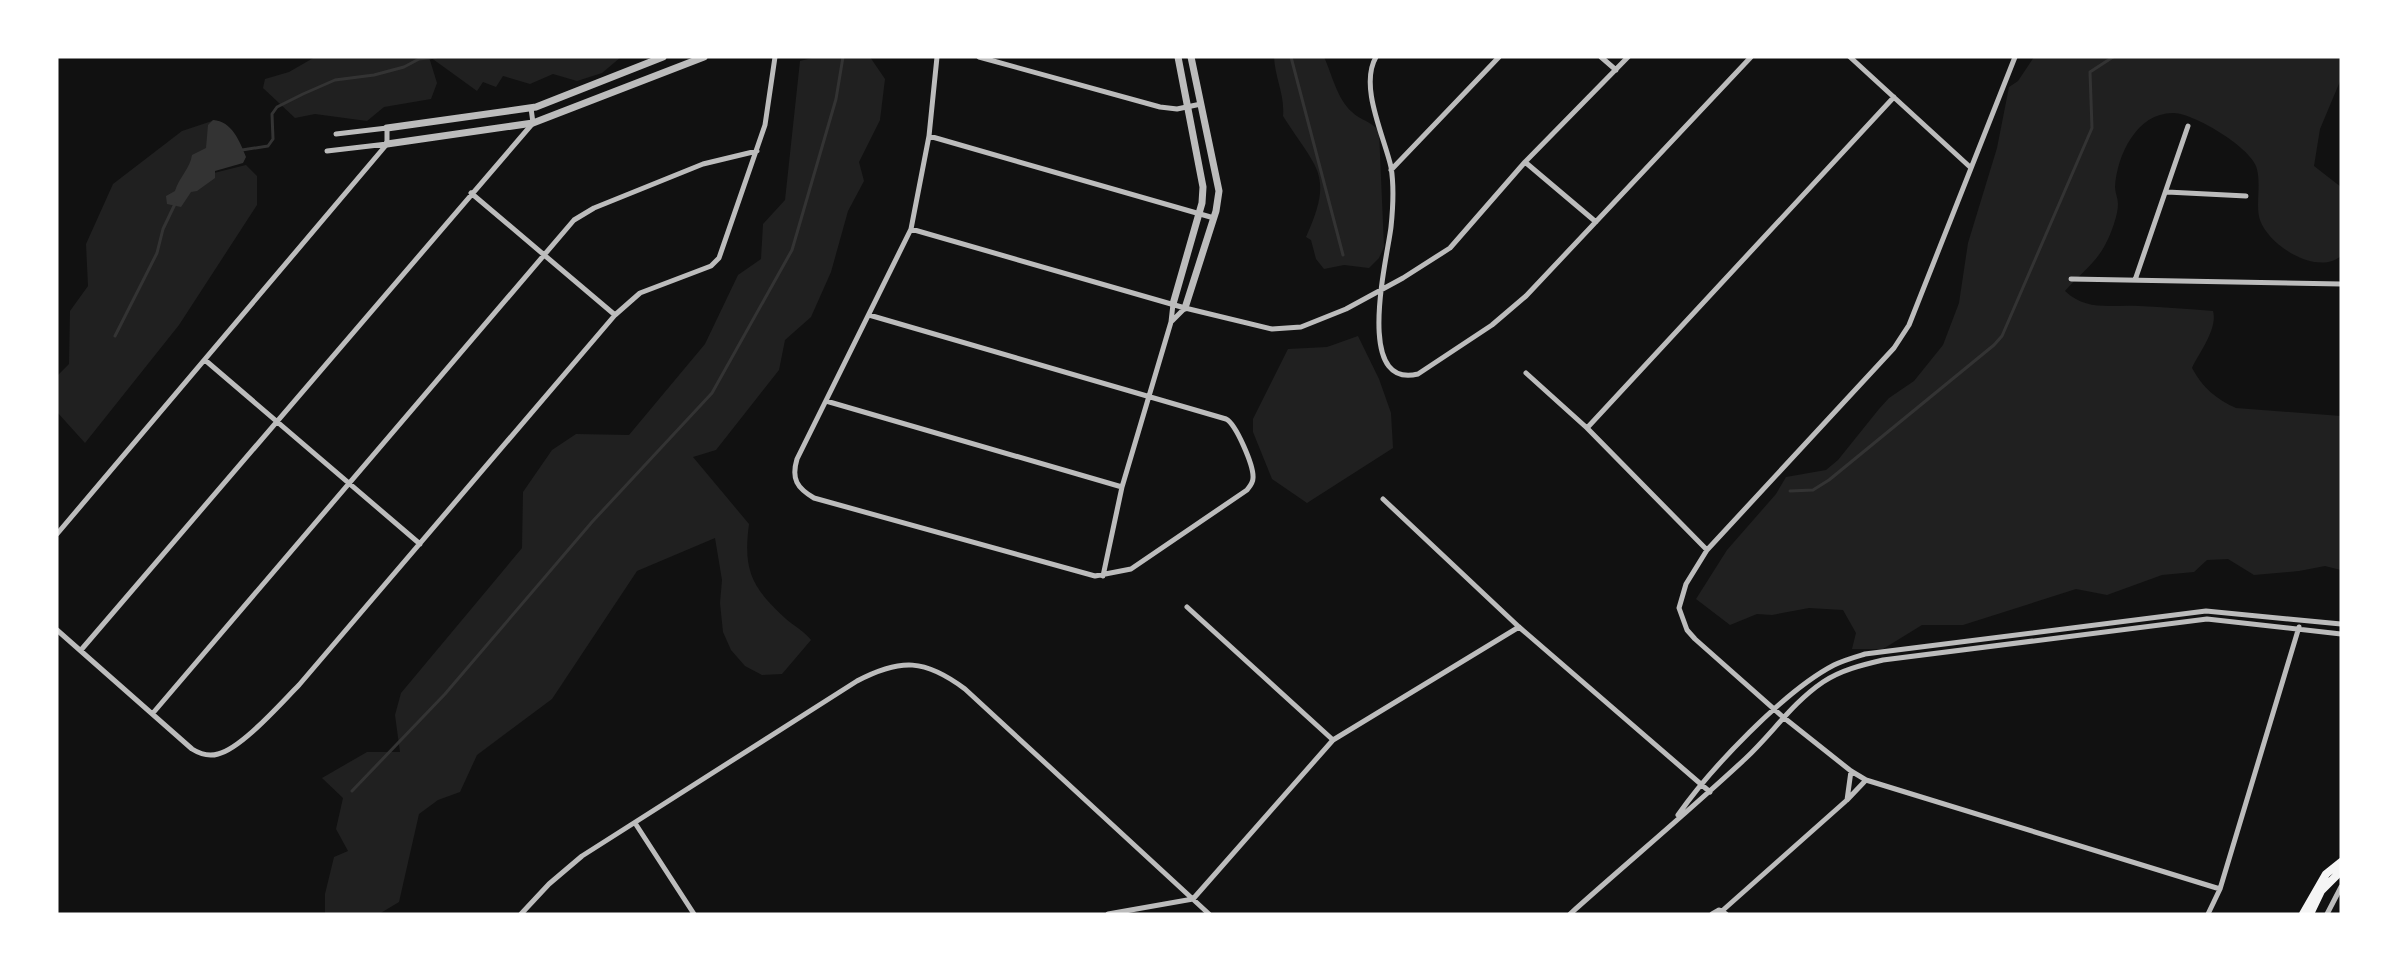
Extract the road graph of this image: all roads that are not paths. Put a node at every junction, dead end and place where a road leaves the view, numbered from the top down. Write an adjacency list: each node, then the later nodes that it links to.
1 (663, 57): 18 (street)
2 (704, 57): 20 (street)
3 (775, 57): 27 (street)
4 (937, 57): 24 (street)
5 (979, 57): 19 (street)
6 (1178, 57): 19 (street)
7 (1191, 57): 17 (street)
8 (1376, 57): 30 (street)
9 (1499, 57): 30 (street)
10 (1601, 57): 15 (street)
11 (1628, 57): 15 (street)
12 (1751, 57): 36 (street)
13 (1850, 57): 16 (street)
14 (2015, 57): 29 (street)
15 (1616, 70): 28 (street)
16 (1894, 97): 29 (street); 53 (street)
17 (1201, 104): 19 (street); 35 (street)
18 (531, 108): 20 (street); 22 (street)
19 (1188, 108): 34 (street)
20 (533, 123): 25 (street); 32 (street)
21 (2188, 126): 31 (street)
22 (387, 128): 23 (street); 25 (street)
23 (336, 134)
24 (929, 136): 34 (street); 37 (street)
25 (387, 144): 26 (street); 48 (street)
26 (327, 151)
27 (757, 151): 38 (street); 45 (street)
28 (1525, 162): 36 (street); 42 (street)
29 (1970, 167): 59 (street)
30 (1391, 170): 42 (street)
31 (2167, 192): 33 (street); 40 (street)
32 (471, 194): 38 (street); 52 (street)
33 (2246, 196)
34 (1199, 213): 35 (street); 43 (street)
35 (1214, 218): 44 (street)
36 (1596, 222): 42 (street)
37 (911, 229): 43 (street); 46 (street)
38 (543, 255): 45 (street); 54 (street)
39 (2071, 279): 40 (street)
40 (2135, 280): 41 (street)
41 (2341, 284)
42 (1379, 290): 44 (street)
43 (1173, 304): 44 (street); 47 (street)
44 (1185, 308): 47 (street)
45 (615, 315): 58 (street)
46 (868, 315): 50 (street); 51 (street)
47 (1171, 322): 50 (street)
48 (205, 360): 52 (street); 57 (street)
49 (1526, 373): 53 (street)
50 (1149, 396): 55 (street); 60 (street)
51 (826, 401): 55 (street); 60 (street)
52 (276, 421): 54 (street); 68 (street)
53 (1587, 429): 59 (street)
54 (349, 483): 58 (street); 70 (street)
55 (1122, 487): 60 (street)
56 (1383, 499): 64 (street)
57 (57, 534)
58 (420, 544): 70 (street)
59 (1707, 550): 69 (street)
60 (1103, 576)
61 (1187, 607): 72 (street)
62 (2301, 620): 63 (street); 65 (street); 69 (street)
63 (2341, 624)
64 (1519, 627): 72 (street); 77 (street)
65 (2299, 629): 67 (street); 71 (street); 85 (street)
66 (57, 630): 68 (street)
67 (2341, 634)
68 (81, 650): 70 (street)
69 (1775, 709): 71 (street); 73 (street)
70 (153, 713)
71 (1783, 717): 74 (street); 75 (street)
72 (1333, 740): 86 (street)
73 (1735, 750): 74 (street); 77 (street)
74 (1745, 759): 78 (street)
75 (1851, 771): 76 (street); 79 (street)
76 (1866, 780): 79 (street); 85 (street)
77 (1701, 783): 78 (street); 80 (street)
78 (1710, 792): 80 (street)
79 (1847, 800): 87 (street)
80 (1674, 822): 92 (street)
81 (635, 823): 86 (street); 88 (street); 89 (street)
82 (2341, 862): 95 (main road)
83 (2341, 870): 96 (main road)
84 (2341, 887): 97 (street)
85 (2220, 889): 94 (street)
86 (1193, 899): 90 (street); 91 (street)
87 (1724, 912): 93 (street)
88 (520, 914)
89 (694, 914)
90 (1108, 914)
91 (1209, 914)
92 (1570, 914)
93 (1712, 914)
94 (2208, 914)
95 (2302, 914)
96 (2310, 914)
97 (2327, 914)

